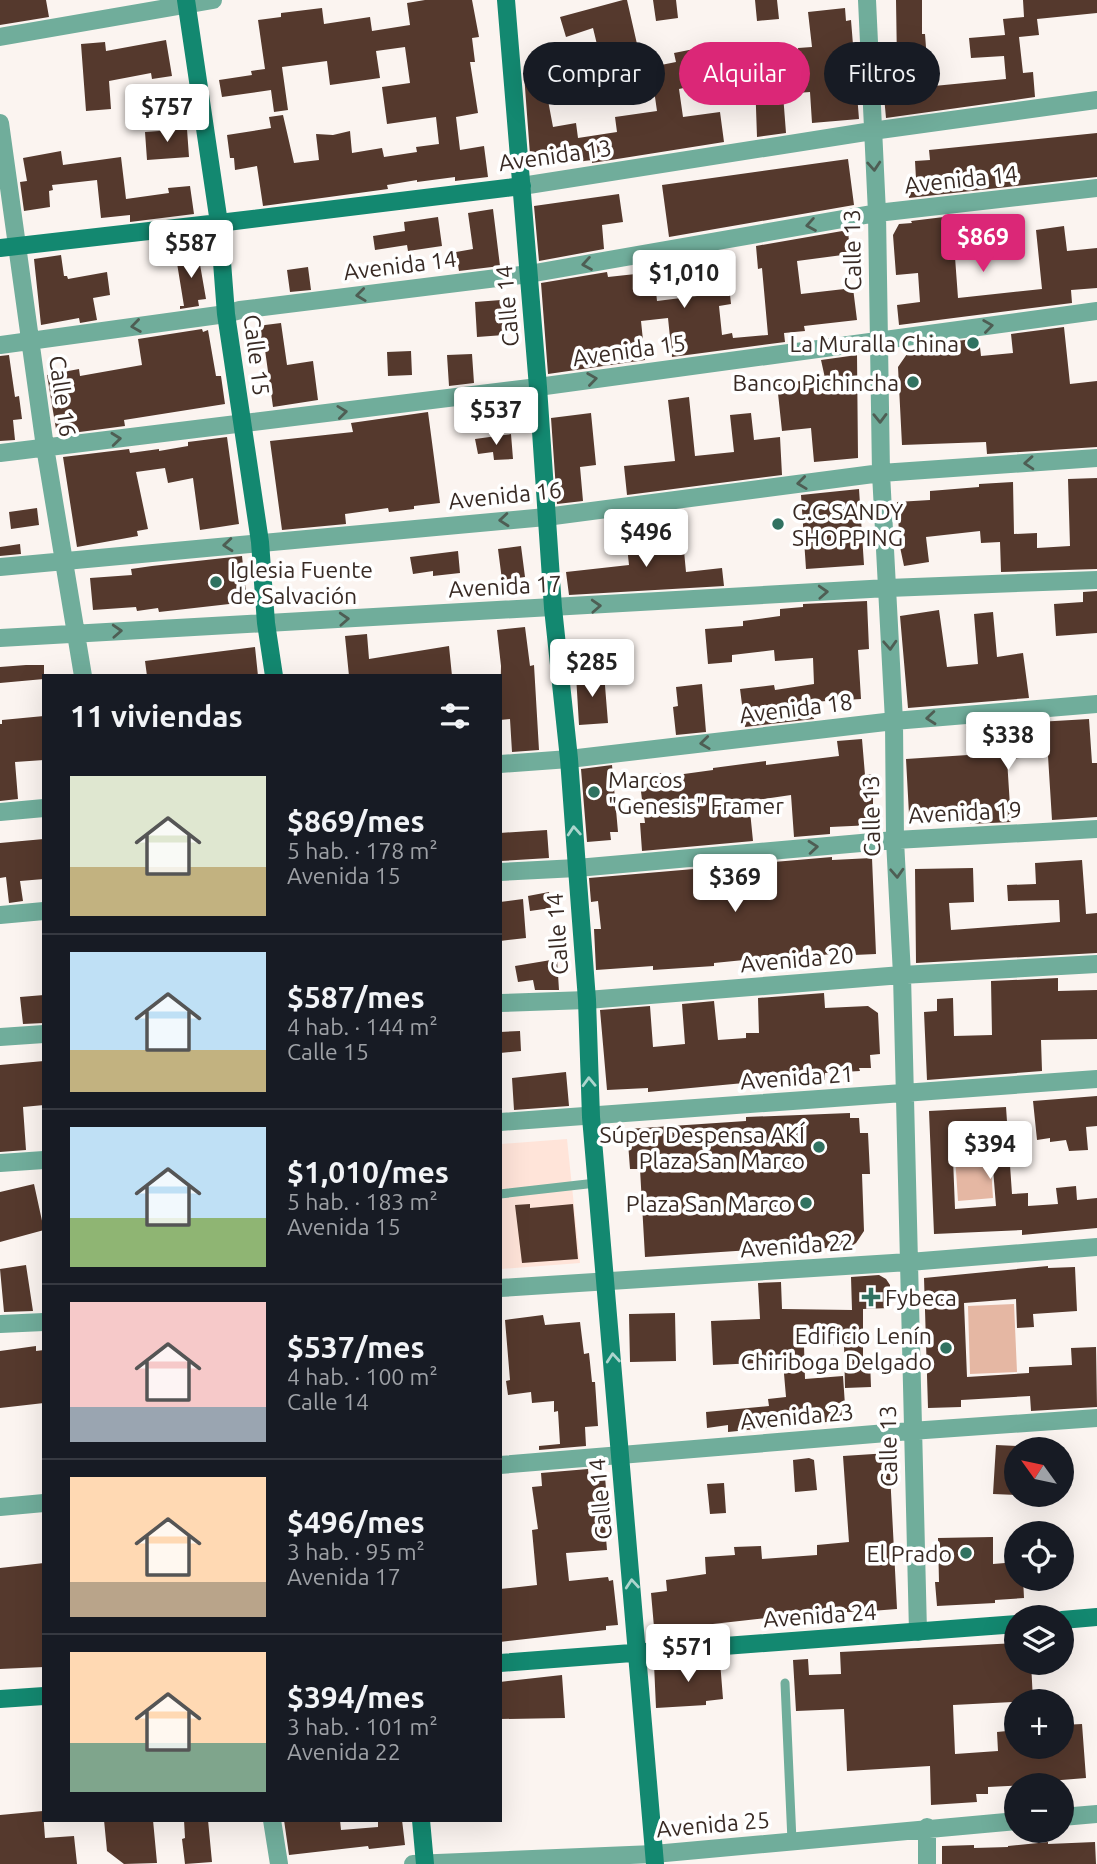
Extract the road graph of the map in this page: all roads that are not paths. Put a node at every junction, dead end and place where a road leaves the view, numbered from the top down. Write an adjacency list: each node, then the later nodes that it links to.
1 (213, 0): 4 (street)
2 (506, 0): 9 (street, Calle 14)
3 (867, 0): 8 (street, Calle 13)
4 (186, 2): 5 (street); 12 (street, Calle 15)
5 (0, 37)
6 (1097, 100): 8 (street, Avenida 13)
7 (0, 122): 13 (street, Calle 16)
8 (872, 131): 9 (street, Avenida 13); 11 (street, Calle 13, one-way to 11)
9 (522, 186): 12 (street, Avenida 13); 14 (street, Calle 14)
10 (1097, 188): 11 (street, Avenida 14)
11 (877, 213): 14 (street, Avenida 14, one-way to 14); 18 (street, Calle 13)
12 (219, 223): 13 (street, Avenida 13); 16 (street, Calle 15)
13 (9, 246): 17 (street, Calle 16)
14 (529, 274): 16 (street, Avenida 14, one-way to 16); 20 (street, Calle 14)
15 (1097, 311): 18 (street, Avenida 15, one-way to 15)
16 (226, 314): 17 (street, Avenida 14, one-way to 17); 21 (street, Calle 15)
17 (31, 341): 19 (street, Avenida 14); 22 (street, Calle 16)
18 (878, 341): 20 (street, Avenida 15, one-way to 18); 25 (street, Calle 13, one-way to 25)
19 (0, 345)
20 (538, 387): 21 (street, Avenida 15, one-way to 20); 26 (street, Calle 14)
21 (241, 425): 22 (street, Avenida 15, one-way to 21); 27 (street, Calle 15)
22 (45, 447): 23 (street, Avenida 15); 28 (street, Calle 16)
23 (0, 453)
24 (1097, 458): 25 (street, Avenida 16, one-way to 25)
25 (881, 473): 26 (street, Avenida 16, one-way to 26); 31 (street, Calle 13)
26 (546, 517): 27 (street, Avenida 16, one-way to 27); 32 (street, Calle 14)
27 (260, 542): 28 (street, Avenida 16, one-way to 28); 33 (street, Calle 15)
28 (63, 560): 29 (street, Avenida 16); 34 (street, Calle 16)
29 (0, 567)
30 (1097, 580): 31 (street, Avenida 17)
31 (888, 588): 32 (street, Avenida 17, one-way to 31); 39 (street, Calle 13, one-way to 39)
32 (553, 608): 33 (street, Avenida 17, one-way to 32); 40 (street, Calle 14)
33 (266, 623): 34 (street, Avenida 17, one-way to 33); 37 (street, Calle 15)
34 (75, 633): 35 (street, Avenida 17); 36 (street, Calle 16)
35 (0, 638)
36 (83, 674)
37 (274, 674)
38 (1097, 704): 39 (street, Avenida 18, one-way to 39)
39 (894, 721): 40 (street, Avenida 18, one-way to 40); 45 (street, Calle 13)
40 (569, 759): 41 (street, Avenida 18); 46 (street, Calle 14, one-way to 40)
41 (502, 764)
42 (42, 808): 43 (street)
43 (0, 813)
44 (1097, 829): 45 (street, Avenida 19)
45 (895, 840): 46 (street, Avenida 19, one-way to 45); 51 (street, Calle 13, one-way to 51)
46 (577, 868): 47 (street, Avenida 19); 52 (street, Calle 14)
47 (502, 872)
48 (42, 911): 49 (street)
49 (0, 915)
50 (1097, 964): 51 (street, Avenida 20)
51 (902, 975): 52 (street, Avenida 20); 57 (street, Calle 13)
52 (587, 1000): 53 (street, Avenida 20); 58 (street, Calle 14, one-way to 52)
53 (502, 1003)
54 (42, 1034): 55 (street)
55 (0, 1037)
56 (1097, 1079): 57 (street, Avenida 21)
57 (904, 1093): 58 (street, Avenida 21); 65 (street, Calle 13)
58 (591, 1117): 59 (street, Avenida 21); 62 (street, Calle 14)
59 (502, 1122)
60 (42, 1160): 61 (street)
61 (0, 1163)
62 (596, 1183): 63 (lane); 66 (street, Calle 14)
63 (502, 1194)
64 (1097, 1247): 65 (street, Avenida 22)
65 (909, 1262): 66 (street, Avenida 22); 71 (street, Calle 13)
66 (606, 1282): 67 (street, Avenida 22); 72 (street, Calle 14, one-way to 66)
67 (502, 1288)
68 (42, 1322): 69 (street)
69 (0, 1324)
70 (1097, 1418): 71 (street, Avenida 23)
71 (911, 1431): 72 (street, Avenida 23); 79 (street, Calle 13)
72 (621, 1456): 73 (street, Avenida 23); 80 (street, Calle 14, one-way to 72)
73 (502, 1465)
74 (42, 1503): 75 (street)
75 (0, 1507)
76 (1097, 1617): 77 (street)
77 (1074, 1619)
78 (1004, 1625): 79 (street, Avenida 24)
79 (918, 1632): 80 (street, Avenida 24)
80 (636, 1653): 81 (street, Avenida 24); 92 (street, Calle 14)
81 (502, 1663)
82 (785, 1683): 91 (lane)
83 (42, 1696): 84 (street)
84 (0, 1699)
85 (1097, 1814): 86 (street)
86 (1074, 1816)
87 (272, 1822): 93 (street)
88 (421, 1822): 95 (street)
89 (1004, 1822): 90 (street, Avenida 25)
90 (927, 1827): 91 (street, Avenida 25); 96 (street)
91 (792, 1841): 92 (street, Avenida 25)
92 (654, 1859): 95 (street, Avenida 25)
93 (279, 1864)
94 (412, 1864): 95 (street, Avenida 25)
95 (425, 1864)
96 (927, 1864)

